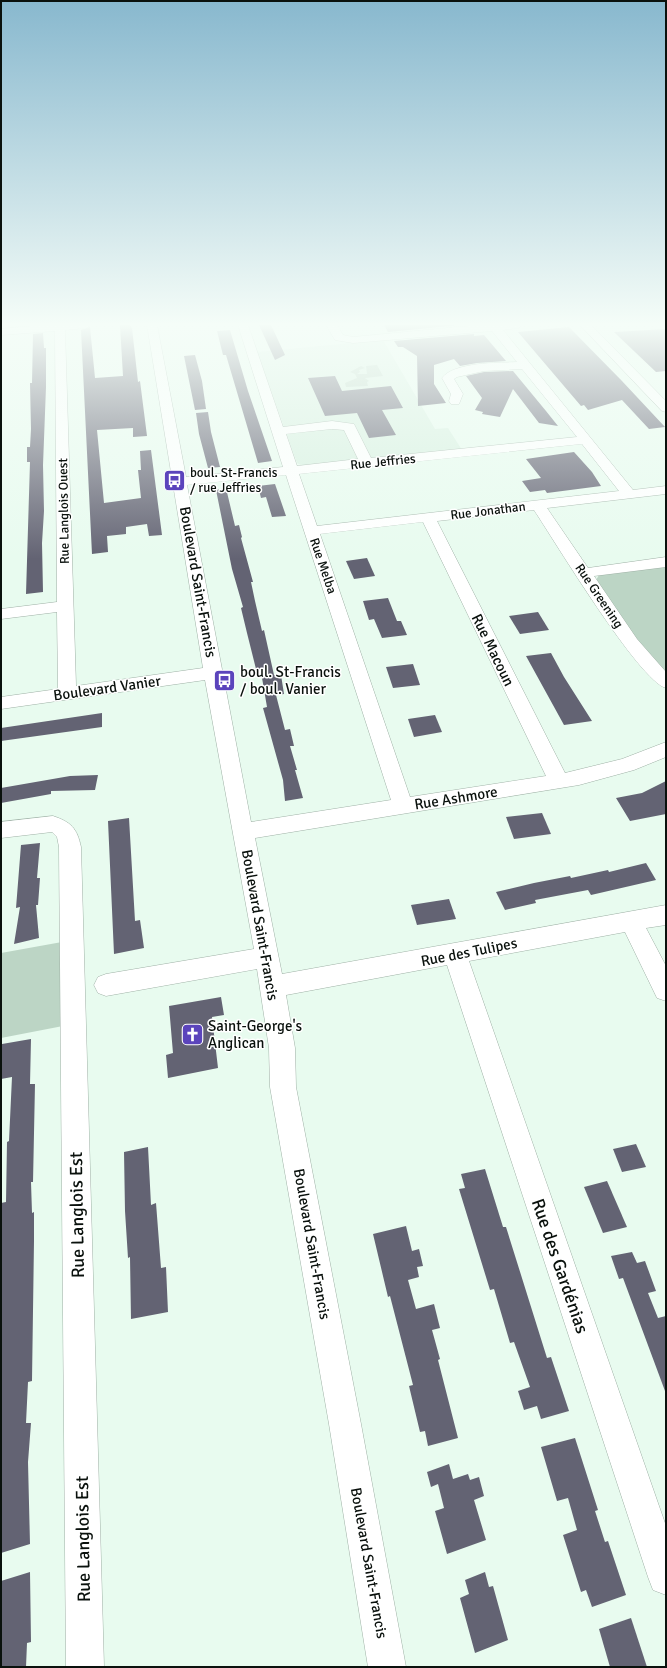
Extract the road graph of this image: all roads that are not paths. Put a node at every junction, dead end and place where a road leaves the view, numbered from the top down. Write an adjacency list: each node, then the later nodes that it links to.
1 (62, 403): 17 (street, Rue Langlois Ouest)
2 (166, 403): 9 (street, Boulevard Saint-Francis)
3 (269, 403): 5 (street, Rue Melba)
4 (556, 403): 6 (street)
5 (278, 430): 7 (street); 8 (street, Rue Melba)
6 (586, 440): 7 (street, Rue Jeffries); 11 (street)
7 (367, 463): 8 (street, Rue Jeffries)
8 (291, 471): 9 (street, Rue Jeffries); 14 (street, Rue Melba)
9 (180, 482): 19 (street, Boulevard Saint-Francis)
10 (666, 490): 11 (street, Rue Jonathan)
11 (630, 494): 12 (street, Rue Jonathan)
12 (538, 505): 13 (street, Rue Jonathan); 16 (street, Rue Greening)
13 (428, 518): 14 (street, Rue Jonathan); 24 (street, Rue Macoun)
14 (311, 532): 25 (street, Rue Melba)
15 (666, 562): 16 (street)
16 (585, 573): 20 (street, Rue Greening)
17 (66, 606): 18 (street); 21 (street, Rue Langlois Ouest)
18 (1, 614)
19 (213, 673): 21 (street, Boulevard Vanier); 27 (street, Boulevard Saint-Francis)
20 (666, 682)
21 (66, 694): 22 (street, Boulevard Vanier)
22 (1, 703)
23 (666, 749): 24 (street, Rue Ashmore)
24 (559, 781): 25 (street, Rue Ashmore)
25 (404, 807): 27 (street, Rue Ashmore)
26 (1, 830): 36 (street, Rue Langlois Est)
27 (243, 832): 31 (street, Boulevard Saint-Francis)
28 (666, 915): 29 (street, Rue des Tulipes)
29 (632, 922): 30 (street, Rue des Tulipes); 34 (street)
30 (455, 955): 33 (street, Rue des Tulipes); 35 (street, Rue des Gardénias)
31 (267, 957): 32 (street); 33 (street, Boulevard Saint-Francis)
32 (106, 985)
33 (272, 987): 37 (street, Boulevard Saint-Francis)
34 (666, 990)
35 (666, 1577)
36 (85, 1667)
37 (387, 1667)

